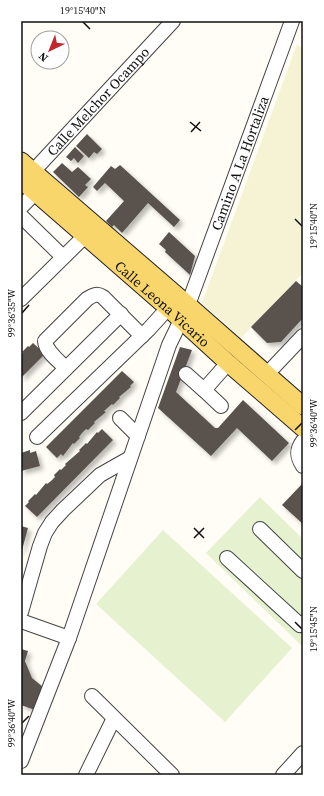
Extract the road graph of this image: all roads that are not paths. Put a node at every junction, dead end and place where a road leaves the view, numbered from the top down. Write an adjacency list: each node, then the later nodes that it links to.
1 (173, 21): 3 (street, Calle Melchor Ocampo)
2 (292, 21): 10 (street, Camino A La Hortaliza)
3 (27, 177): 4 (street, Calle Melchor Ocampo); 6 (main road, Calle Leona Vicario); 10 (main road, Calle Leona Vicario)
4 (21, 207)
5 (21, 216): 7 (street)
6 (85, 236): 7 (street); 9 (main road, Calle Leona Vicario)
7 (64, 257): 8 (street)
8 (21, 299)
9 (168, 308): 10 (main road, Calle Leona Vicario); 12 (street)
10 (185, 312): 14 (main road, Calle Leona Vicario); 17 (main road, Calle Leona Vicario); 26 (street, Camino A La Hortaliza)
11 (121, 314): 12 (street); 15 (street); 15 (street)
12 (142, 336): 27 (street)
13 (303, 336): 17 (street)
14 (228, 363): 18 (street); 20 (main road, Calle Leona Vicario)
15 (66, 368): 23 (street)
16 (186, 374): 18 (street)
17 (267, 374): 19 (main road, Calle Leona Vicario)
18 (204, 390): 21 (street)
19 (288, 392): 20 (main road); 22 (main road, Calle Leona Vicario)
20 (276, 405): 25 (main road, Calle Leona Vicario)
21 (221, 406)
22 (303, 406)
23 (21, 413)
24 (120, 418): 26 (street)
25 (303, 428)
26 (138, 436): 29 (street, Camino A La Hortaliza)
27 (36, 437)
28 (303, 441): 30 (street)
29 (130, 458): 34 (street); 37 (street, Camino A La Hortaliza)
30 (303, 466)
31 (260, 529): 33 (street)
32 (227, 558): 36 (street)
33 (303, 570)
34 (21, 612)
35 (21, 621): 37 (street)
36 (303, 623)
37 (69, 638): 41 (street, Camino A La Hortaliza)
38 (92, 696): 39 (street)
39 (114, 718): 42 (street); 43 (street)
40 (303, 753): 44 (street)
41 (22, 758)
42 (86, 775)
43 (172, 775)
44 (283, 775)

